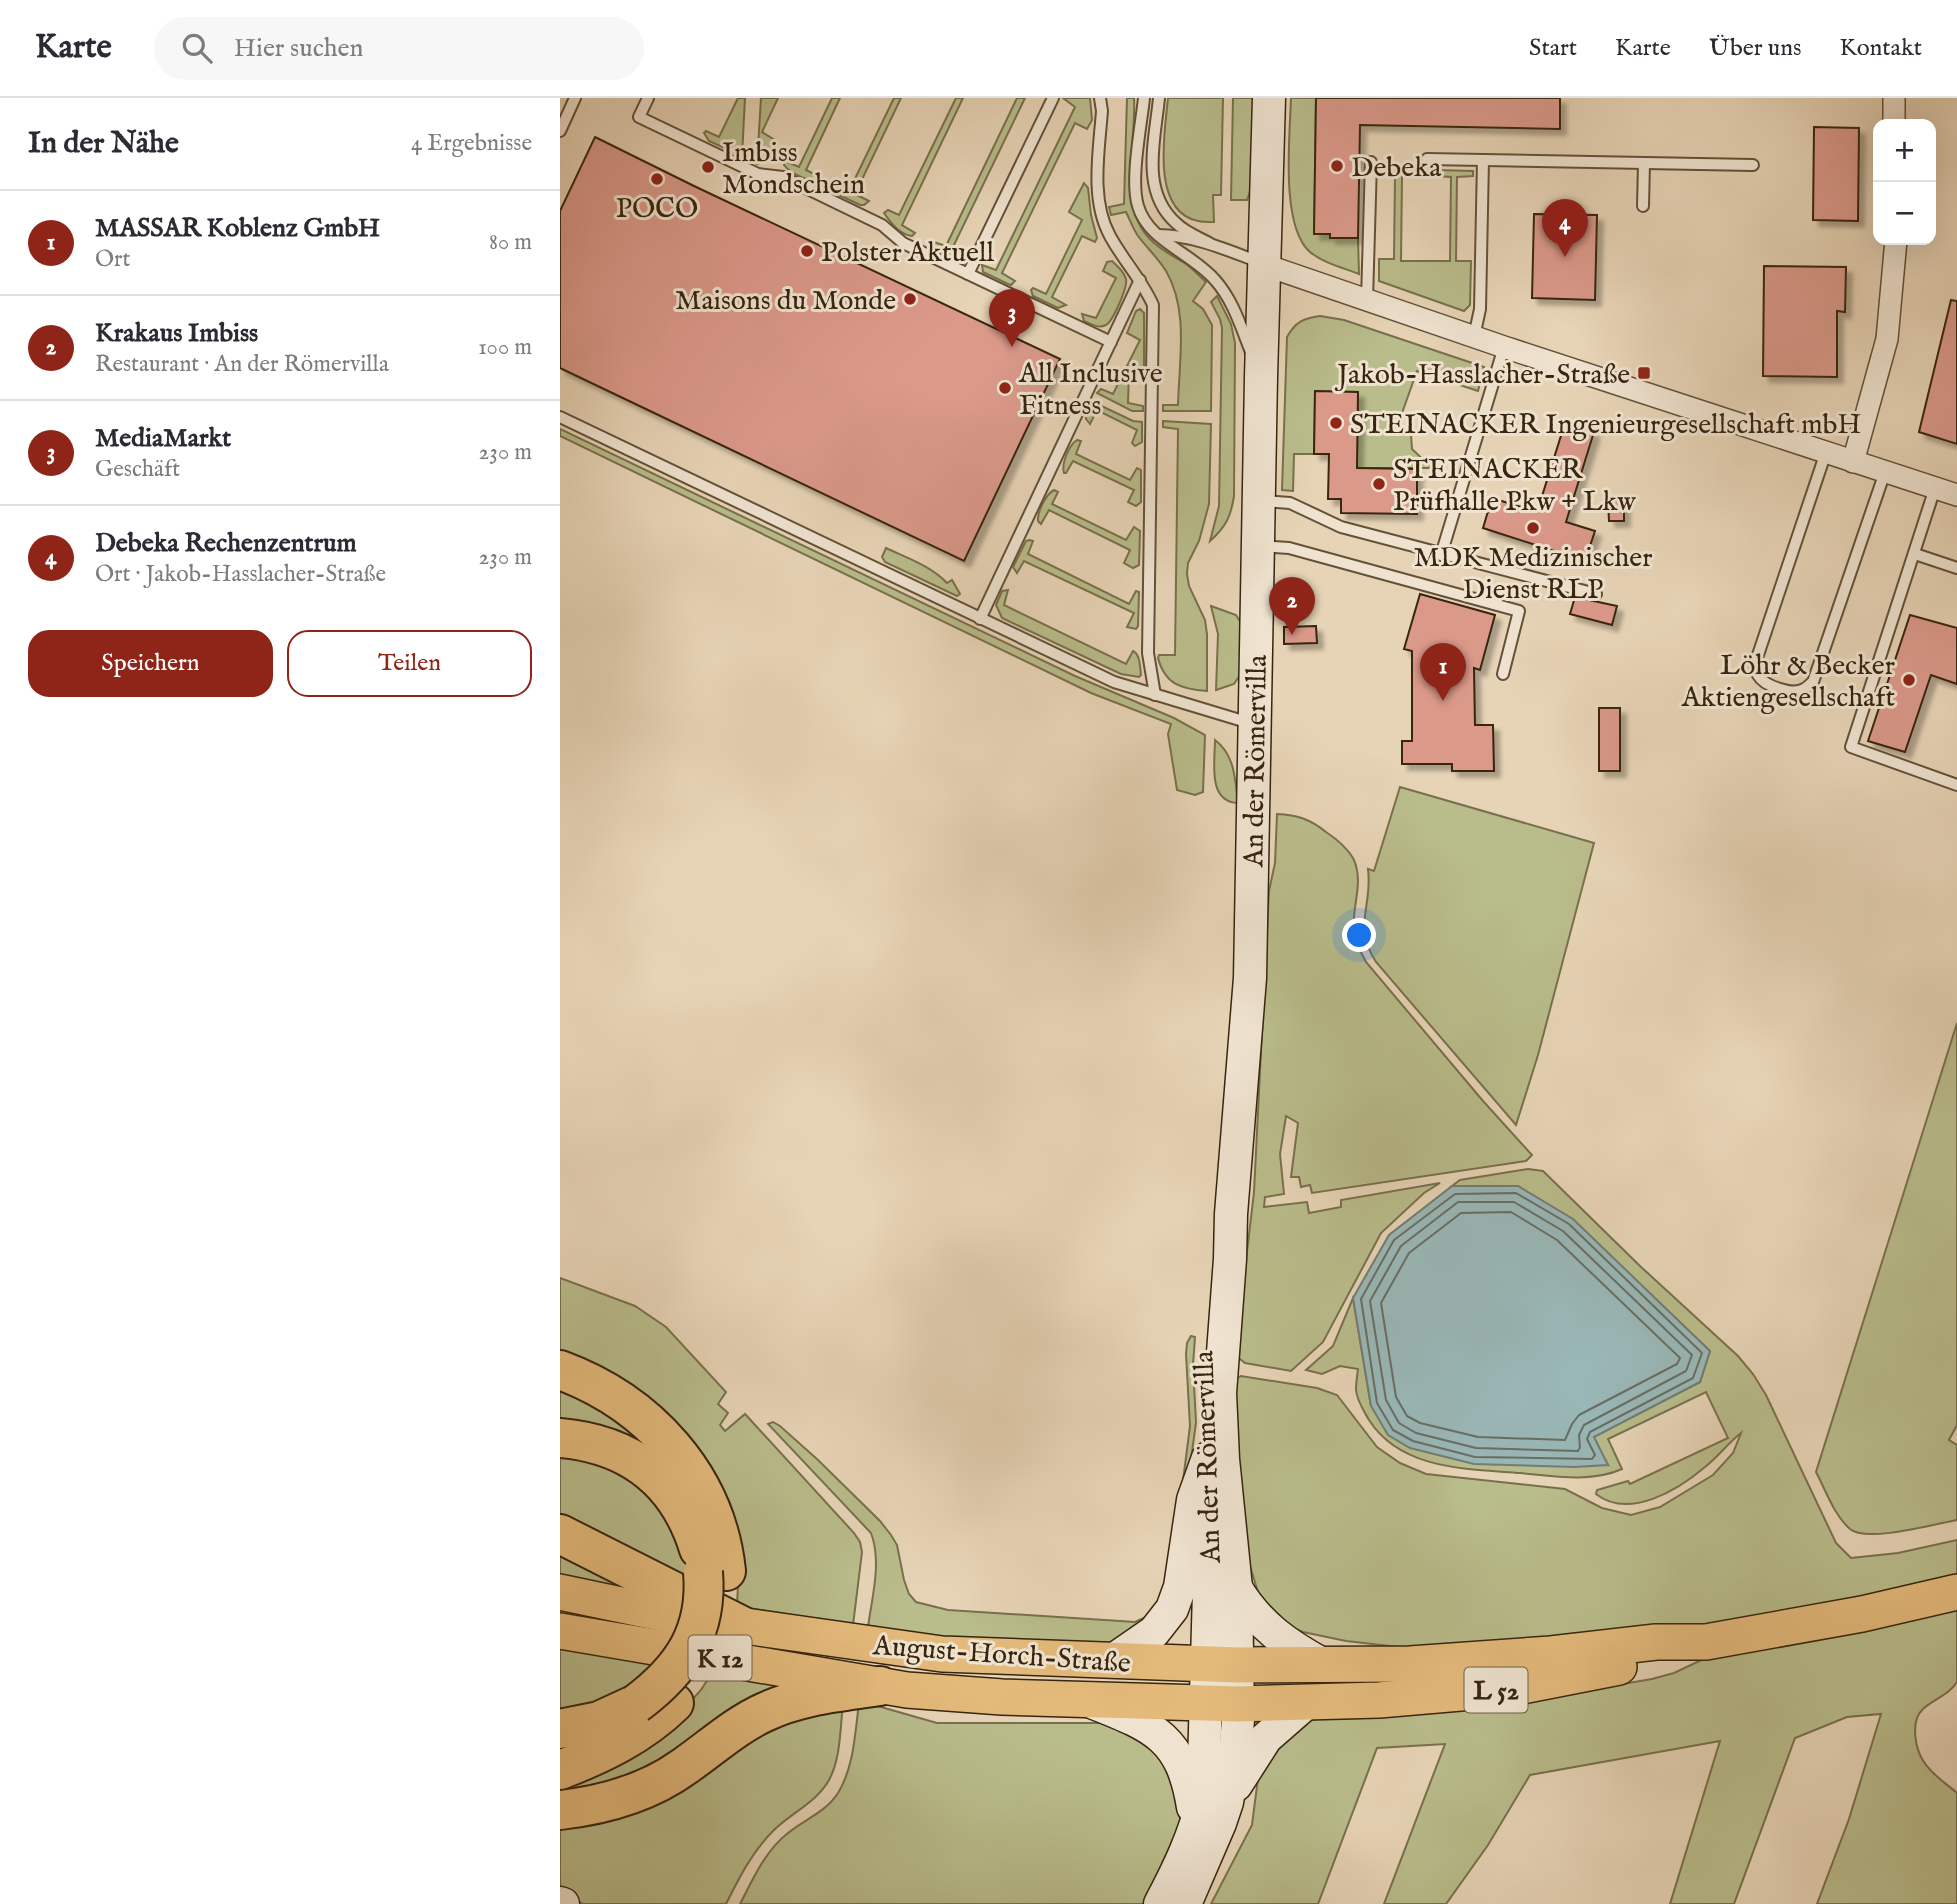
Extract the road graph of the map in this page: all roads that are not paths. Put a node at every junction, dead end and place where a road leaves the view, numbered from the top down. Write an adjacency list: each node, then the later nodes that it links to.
1 (575, 98): 10 (lane)
2 (648, 98): 21 (lane)
3 (1053, 98): 21 (lane)
4 (1100, 98): 22 (lane)
5 (1144, 98): 17 (lane)
6 (1159, 98): 18 (lane)
7 (1269, 98): 20 (street, An der Römervilla)
8 (1894, 98): 9 (street)
9 (1894, 119)
10 (560, 131)
11 (1427, 159): 12 (lane)
12 (1483, 160): 14 (lane); 24 (lane)
13 (1371, 162): 23 (lane)
14 (1644, 163): 15 (lane); 16 (lane)
15 (1754, 165)
16 (1643, 206)
17 (1158, 235): 18 (lane); 27 (lane)
18 (1209, 243): 20 (lane)
19 (1896, 245): 30 (street)
20 (1265, 265): 23 (street); 27 (street, An der Römervilla)
21 (968, 274): 25 (lane)
22 (1140, 280): 25 (lane); 42 (lane)
23 (1367, 300): 24 (street)
24 (1474, 337): 26 (street)
25 (1111, 342): 40 (lane)
26 (1504, 347): 29 (street); 37 (lane)
27 (1261, 377): 34 (street, An der Römervilla)
28 (560, 417): 40 (lane)
29 (1826, 452): 30 (street); 31 (lane)
30 (1853, 462): 31 (street)
31 (1885, 472): 32 (street)
32 (1935, 488): 33 (street); 36 (lane)
33 (1957, 495)
34 (1259, 501): 35 (street, An der Römervilla); 37 (lane)
35 (1259, 546): 41 (lane); 43 (street, An der Römervilla)
36 (1915, 554): 38 (lane); 44 (lane)
37 (1441, 555): 39 (lane)
38 (1957, 568)
39 (1596, 594)
40 (980, 619): 42 (lane)
41 (1503, 674)
42 (1155, 695): 43 (lane)
43 (1256, 725): 45 (street, An der Römervilla)
44 (1957, 785)
45 (1231, 1214): 48 (street, An der Römervilla); 51 (street, An der Römervilla)
46 (560, 1370): 50 (highway)
47 (560, 1438): 50 (highway)
48 (1208, 1458): 57 (street); 58 (street, An der Römervilla)
49 (560, 1534): 54 (highway)
50 (714, 1571): 64 (highway, bridge); 65 (highway)
51 (1236, 1588): 58 (street, An der Römervilla); 59 (street)
52 (560, 1592): 54 (main road, August-Horch-Straße / K 12)
53 (1957, 1592): 56 (main road, L 52)
54 (741, 1626): 57 (main road, August-Horch-Straße / K 12)
55 (560, 1631): 60 (main road, August-Horch-Straße / K 12)
56 (1706, 1642): 59 (main road, L 52); 63 (main road, L 52)
57 (1112, 1661): 58 (main road, August-Horch-Straße / K 12)
58 (1223, 1665): 59 (main road, L 52); 62 (street, An der Römervilla)
59 (1324, 1665)
60 (880, 1685): 61 (main road, August-Horch-Straße / K 12); 67 (highway)
61 (1083, 1699): 62 (main road, August-Horch-Straße / L 52); 68 (street, K 12)
62 (1222, 1703): 63 (main road, L 52); 66 (street, An der Römervilla)
63 (1306, 1703): 66 (street)
64 (560, 1729)
65 (560, 1770)
66 (1216, 1791): 68 (street); 70 (street)
67 (560, 1810)
68 (1196, 1826): 69 (street)
69 (1160, 1904)
70 (1185, 1904)

